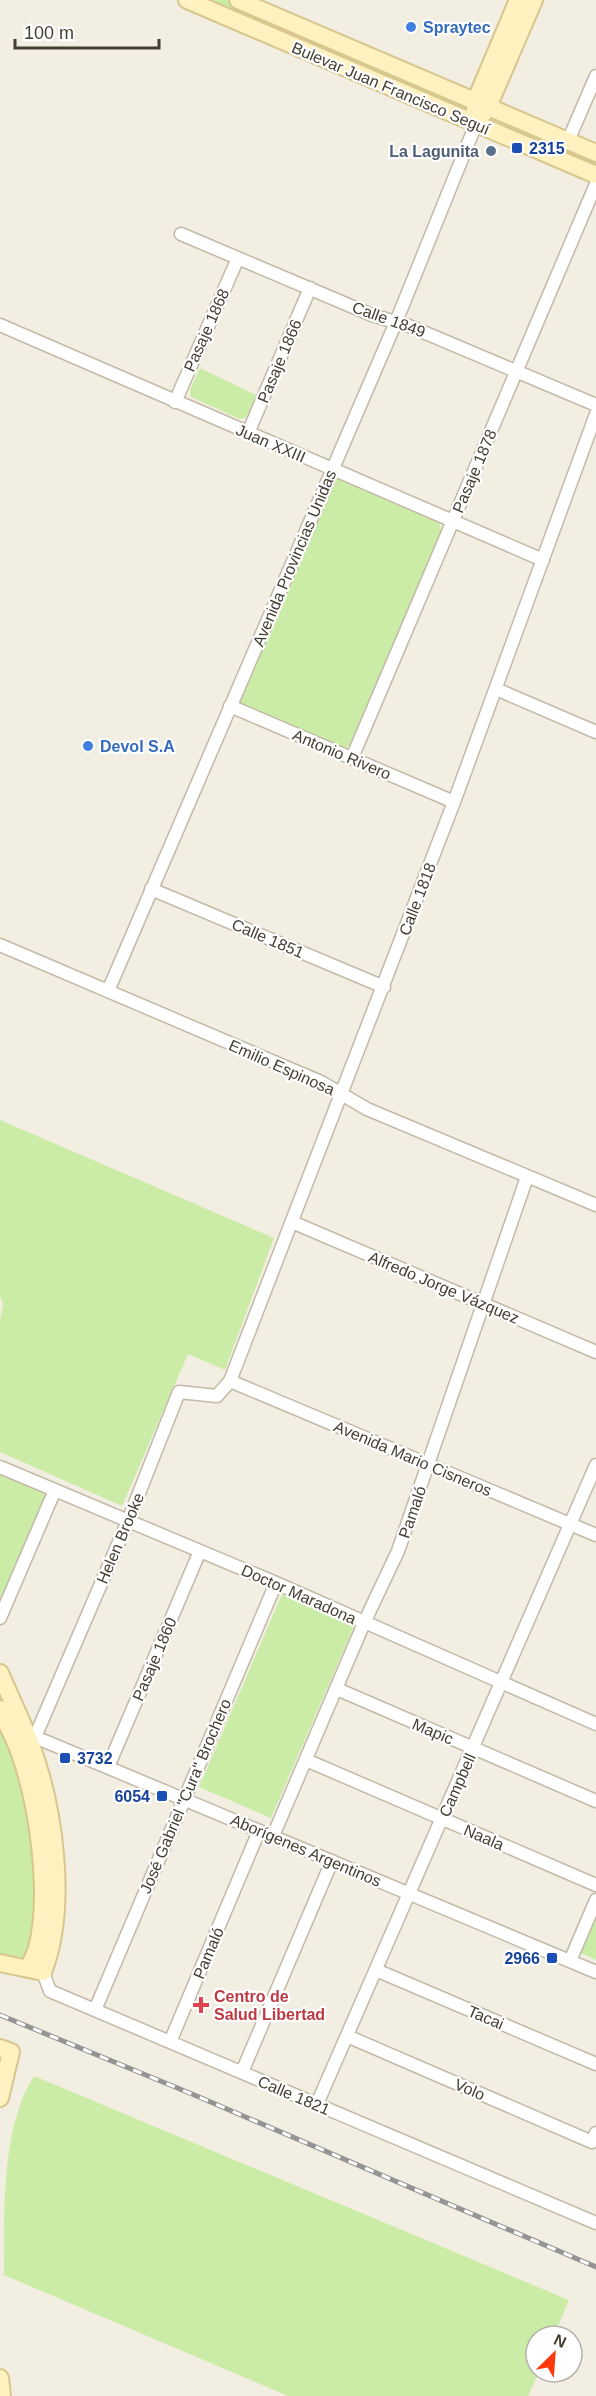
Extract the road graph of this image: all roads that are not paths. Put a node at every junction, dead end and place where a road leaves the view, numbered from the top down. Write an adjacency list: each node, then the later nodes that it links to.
1 (187, 0): 7 (main road, Bulevar Juan Francisco Seguí)
2 (238, 0): 6 (main road, Bulevar Juan Francisco Seguí)
3 (518, 0): 6 (main road, Avenida Provincias Unidas)
4 (534, 0): 6 (main road, Avenida Provincias Unidas)
5 (596, 76): 8 (street)
6 (481, 104): 7 (main road, Avenida Provincias Unidas); 8 (main road, Bulevar Juan Francisco Seguí)
7 (476, 124): 10 (main road, Bulevar Juan Francisco Seguí); 15 (street, Avenida Provincias Unidas)
8 (568, 141): 9 (main road, Bulevar Juan Francisco Seguí)
9 (596, 153)
10 (596, 175)
11 (596, 184): 17 (street, Pasaje 1878)
12 (181, 234): 13 (street, Calle 1849)
13 (238, 258): 14 (street, Calle 1849); 18 (street, Pasaje 1868)
14 (310, 288): 15 (street, Calle 1849); 21 (street, Pasaje 1866)
15 (396, 322): 17 (street, Calle 1849); 22 (street, Avenida Provincias Unidas)
16 (0, 325): 18 (street, Juan XXIII)
17 (516, 371): 19 (street, Calle 1849); 23 (street, Pasaje 1878)
18 (175, 402): 21 (street, Juan XXIII)
19 (596, 405)
20 (596, 414): 24 (street, Calle 1818)
21 (248, 433): 22 (street, Juan XXIII)
22 (332, 469): 23 (street, Juan XXIII); 26 (street, Avenida Provincias Unidas)
23 (453, 521): 24 (street, Juan XXIII); 28 (street, Pasaje 1878)
24 (543, 560): 25 (street, Calle 1818)
25 (496, 689): 27 (street); 29 (street, Calle 1818)
26 (230, 706): 28 (street, Antonio Rivero); 30 (street, Avenida Provincias Unidas)
27 (596, 732)
28 (352, 758): 29 (street, Antonio Rivero)
29 (454, 802): 32 (street, Calle 1818)
30 (152, 889): 32 (street, Calle 1851); 33 (street, Avenida Provincias Unidas)
31 (0, 945): 33 (street, Emilio Espinosa)
32 (384, 987): 34 (street, Calle 1818)
33 (108, 991): 34 (street, Emilio Espinosa)
34 (342, 1094): 35 (street, Emilio Espinosa); 37 (street, Calle 1818)
35 (527, 1178): 36 (street, Emilio Espinosa); 38 (street, Pamaló)
36 (596, 1205)
37 (292, 1222): 38 (street, Alfredo Jorge Vázquez); 40 (street, Calle 1818)
38 (483, 1304): 39 (street, Alfredo Jorge Vázquez); 41 (street, Pamaló)
39 (596, 1352)
40 (230, 1381): 41 (street, Avenida Mario Cisneros); 45 (street, Helen Brooke)
41 (428, 1464): 46 (street, Avenida Mario Cisneros); 51 (street, Pamaló)
42 (596, 1465): 46 (street, Campbell)
43 (0, 1467): 44 (street, Doctor Maradona)
44 (55, 1490): 45 (street, Doctor Maradona); 50 (street)
45 (128, 1521): 48 (street, Doctor Maradona); 57 (street, Helen Brooke)
46 (570, 1524): 47 (street, Avenida Mario Cisneros); 53 (street, Campbell)
47 (596, 1535)
48 (200, 1551): 49 (street, Doctor Maradona); 60 (street, Pasaje 1860)
49 (276, 1583): 51 (street, Doctor Maradona); 61 (street, José Gabriel "Cura" Brochero)
50 (0, 1618)
51 (364, 1623): 53 (street, Doctor Maradona); 54 (street, Pamaló)
52 (0, 1673): 57 (main road)
53 (500, 1682): 56 (street, Doctor Maradona); 58 (street, Campbell)
54 (337, 1689): 58 (street, Mapic); 59 (street, Pamaló)
55 (0, 1709): 57 (main road)
56 (596, 1724)
57 (26, 1737): 60 (street, Aborígenes Argentinos); 73 (main road)
58 (473, 1748): 62 (street, Mapic); 63 (street, Campbell)
59 (306, 1760): 63 (street, Naala); 65 (street, Pamaló)
60 (108, 1767): 61 (street, Aborígenes Argentinos)
61 (184, 1799): 64 (street, Aborígenes Argentinos); 75 (street, José Gabriel "Cura" Brochero)
62 (596, 1801)
63 (442, 1819): 67 (street, Naala); 68 (street, Campbell)
64 (260, 1831): 65 (street, Aborígenes Argentinos); 77 (street, Pamaló)
65 (273, 1836): 66 (street, Aborígenes Argentinos)
66 (332, 1861): 68 (street, Aborígenes Argentinos); 80 (street)
67 (596, 1885)
68 (409, 1894): 70 (street, Aborígenes Argentinos); 72 (street, Campbell)
69 (596, 1900): 70 (street)
70 (570, 1961): 74 (street, Aborígenes Argentinos)
71 (0, 1963): 73 (main road)
72 (376, 1970): 76 (street, Campbell); 79 (street, Tacai)
73 (36, 1971): 75 (street, Calle 1821)
74 (596, 1972)
75 (95, 2010): 77 (street, Calle 1821)
76 (347, 2036): 82 (street, Campbell); 83 (street, Volo)
77 (170, 2042): 80 (street, Calle 1821)
78 (6, 2050): 81 (main road)
79 (596, 2064)
80 (242, 2072): 82 (street, Calle 1821)
81 (0, 2098)
82 (317, 2104): 84 (street, Calle 1821)
83 (594, 2138)
84 (596, 2223)
85 (0, 2378): 86 (main road)
86 (2, 2396)

